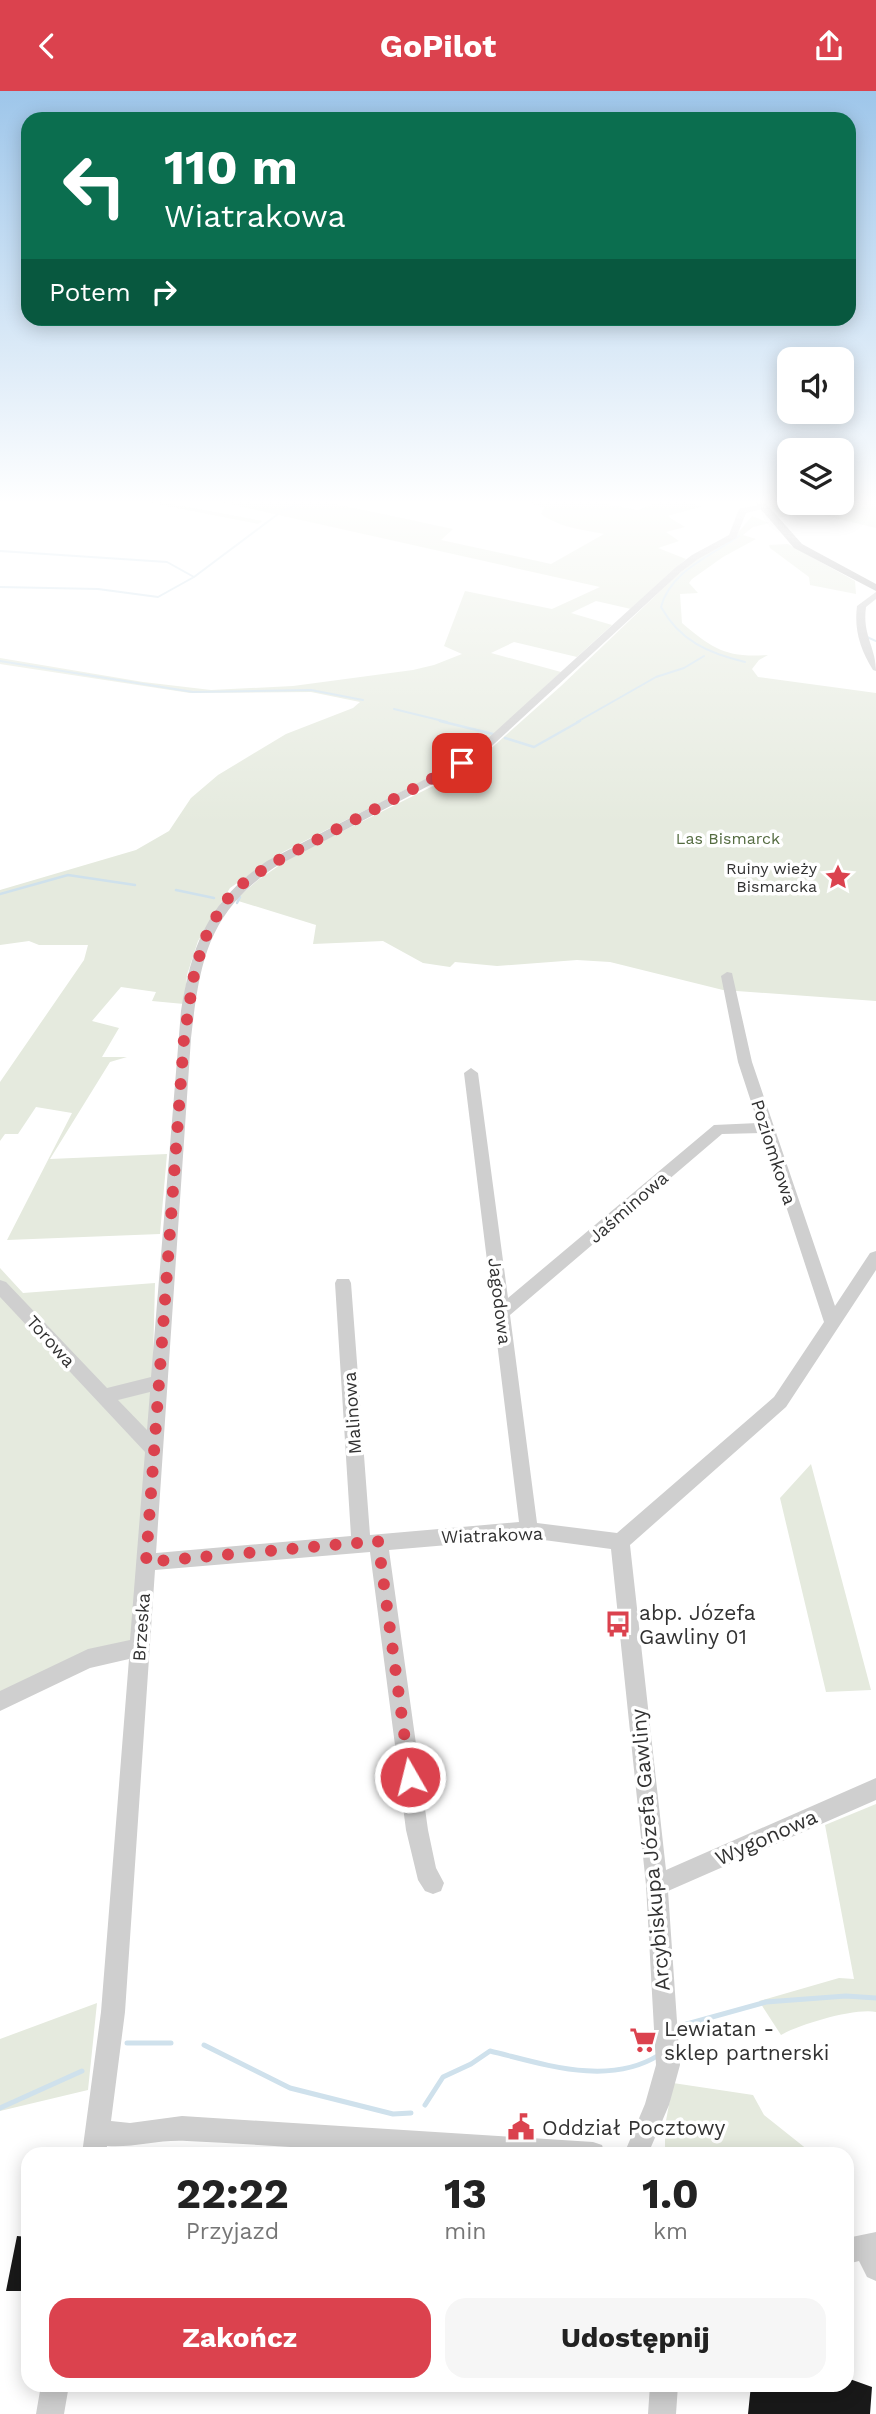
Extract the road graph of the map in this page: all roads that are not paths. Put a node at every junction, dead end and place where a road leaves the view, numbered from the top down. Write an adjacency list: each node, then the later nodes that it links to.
1 (636, 608): 12 (street, Brzeska)
2 (862, 608): 3 (street)
3 (876, 668)
4 (727, 976): 6 (street, Poziomkowa)
5 (471, 1073): 10 (street, Jagodowa)
6 (765, 1128): 10 (street, Jaśminowa); 11 (street, Poziomkowa)
7 (876, 1258): 11 (street)
8 (343, 1283): 16 (street, Malinowa)
9 (0, 1286): 13 (street, Torowa)
10 (501, 1313): 15 (street, Jagodowa)
11 (833, 1324): 17 (street)
12 (159, 1382): 13 (street); 14 (street, Brzeska)
13 (102, 1397): 14 (street, Torowa)
14 (154, 1450): 18 (street, Brzeska)
15 (528, 1529): 16 (street, Wiatrakowa); 17 (street, Wiatrakowa)
16 (370, 1542): 18 (street, Wiatrakowa); 22 (street, Malinowa)
17 (620, 1542): 23 (street, Arcybiskupa Józefa Gawliny)
18 (146, 1562): 19 (street, Brzeska)
19 (139, 1647): 20 (street); 24 (street, Brzeska)
20 (0, 1701)
21 (876, 1789): 23 (street, Wygonowa)
22 (433, 1883)
23 (657, 1885): 26 (street, Arcybiskupa Józefa Gawliny)
24 (96, 2143): 25 (street)
25 (482, 2147)
26 (639, 2147)
27 (54, 2392): 29 (street)
28 (664, 2392): 30 (street)
29 (50, 2414)
30 (662, 2414)

